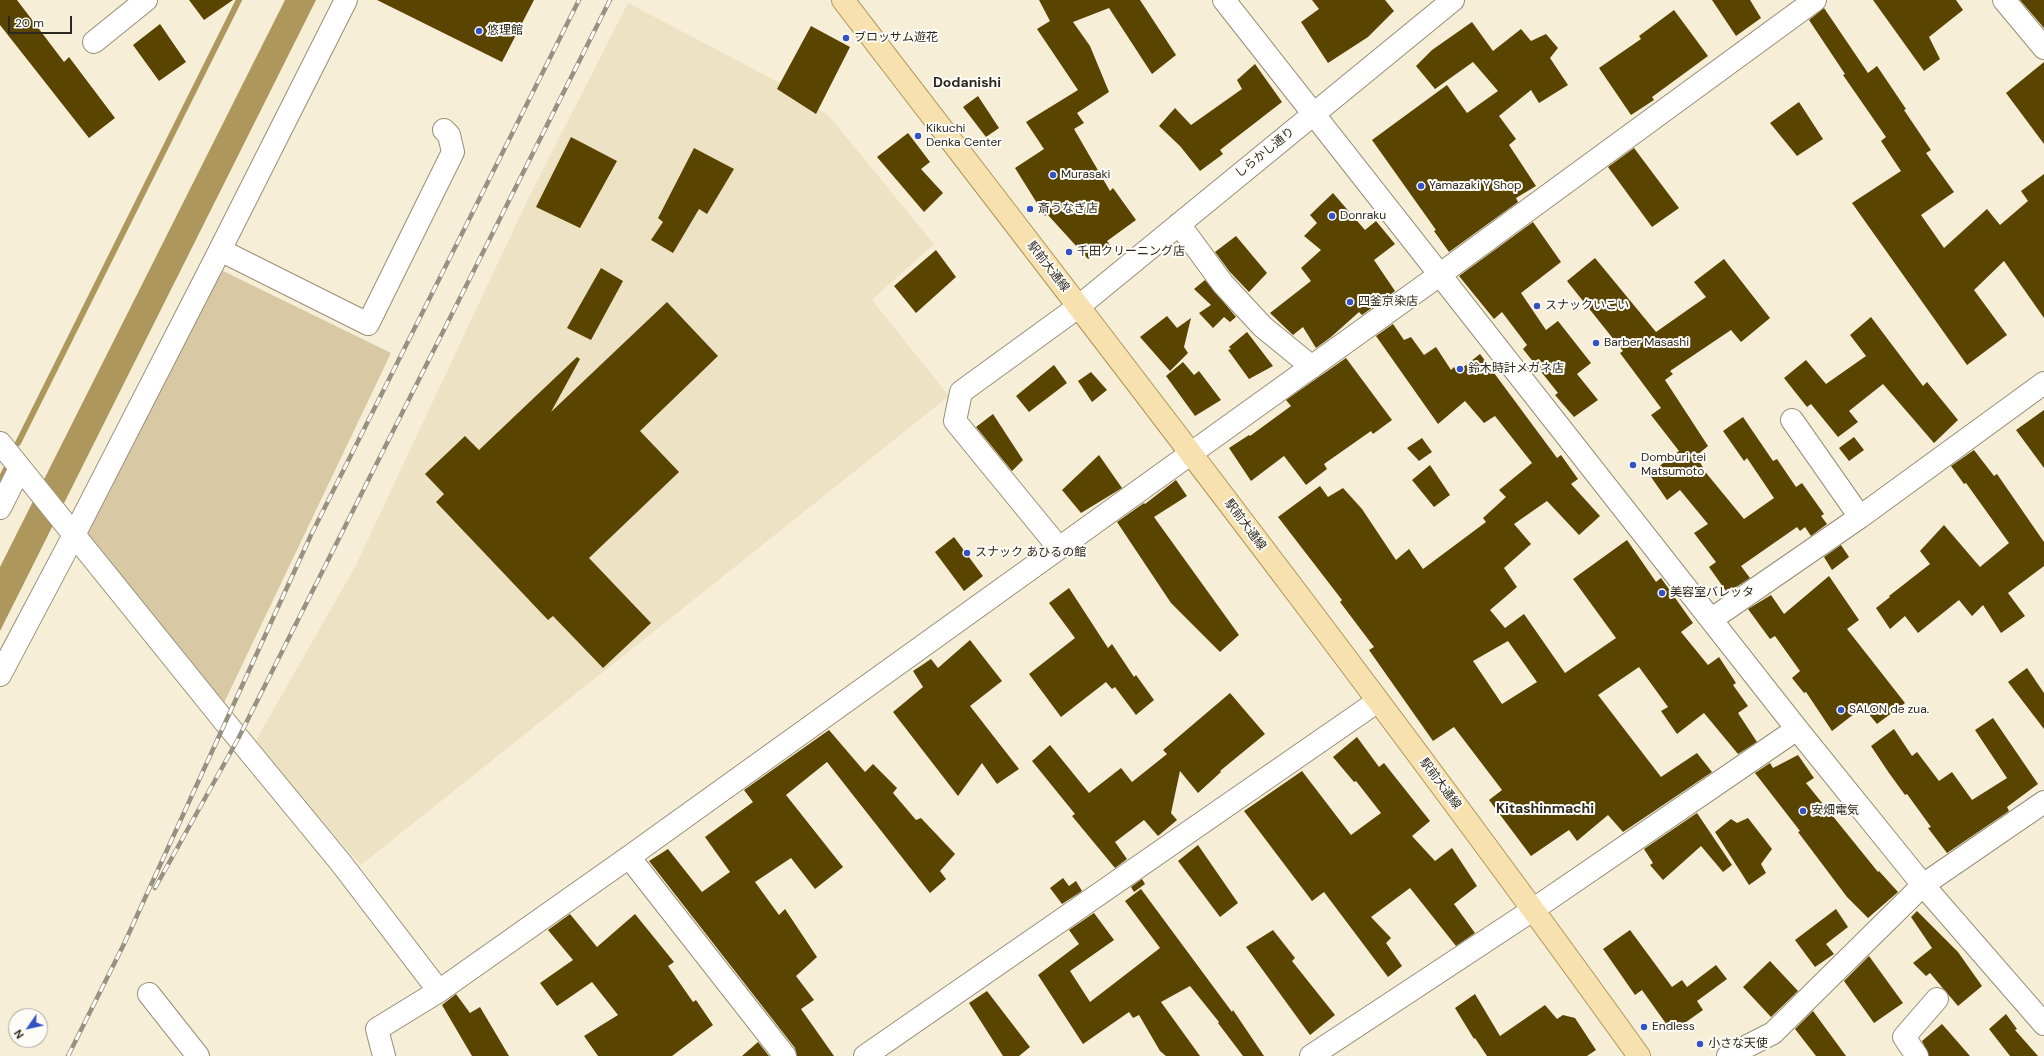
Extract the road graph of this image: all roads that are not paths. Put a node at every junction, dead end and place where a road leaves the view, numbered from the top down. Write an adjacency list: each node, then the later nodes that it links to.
1 (146, 0): 8 (street)
2 (346, 0): 13 (street)
3 (842, 0): 15 (main road, 駅前大通線)
4 (1224, 0): 10 (street)
5 (1453, 0): 10 (street, しらかし通り)
6 (1816, 0): 14 (street)
7 (2004, 0): 9 (street)
8 (94, 42)
9 (2044, 48)
10 (1313, 113): 12 (street, しらかし通り); 14 (street)
11 (444, 130): 13 (street)
12 (1179, 224): 15 (street, しらかし通り); 16 (street)
13 (220, 250): 24 (street)
14 (1440, 275): 16 (street); 26 (street)
15 (1078, 307): 20 (main road, 駅前大通線); 25 (street, しらかし通り)
16 (1312, 367): 20 (street)
17 (2044, 383): 23 (street)
18 (1792, 420): 23 (street)
19 (0, 443): 21 (street)
20 (1192, 453): 25 (street); 28 (main road, 駅前大通線)
21 (24, 473): 22 (street); 24 (street)
22 (0, 508)
23 (1860, 517): 26 (street)
24 (68, 529): 27 (street); 34 (street)
25 (1059, 548): 31 (street)
26 (1712, 619): 29 (street)
27 (0, 675)
28 (1378, 701): 33 (main road, 駅前大通線); 41 (street)
29 (1798, 729): 32 (street); 33 (street)
30 (2044, 802): 32 (street)
31 (629, 857): 34 (street); 40 (street)
32 (1923, 885): 37 (street); 44 (street)
33 (1534, 909): 42 (street); 43 (main road, 駅前大通線)
34 (439, 991): 39 (street)
35 (149, 994): 38 (street)
36 (1937, 999): 45 (street)
37 (2044, 1024)
38 (198, 1056)
39 (384, 1056)
40 (785, 1056)
41 (865, 1056)
42 (1311, 1056)
43 (1639, 1056)
44 (1728, 1056)
45 (1917, 1056)

